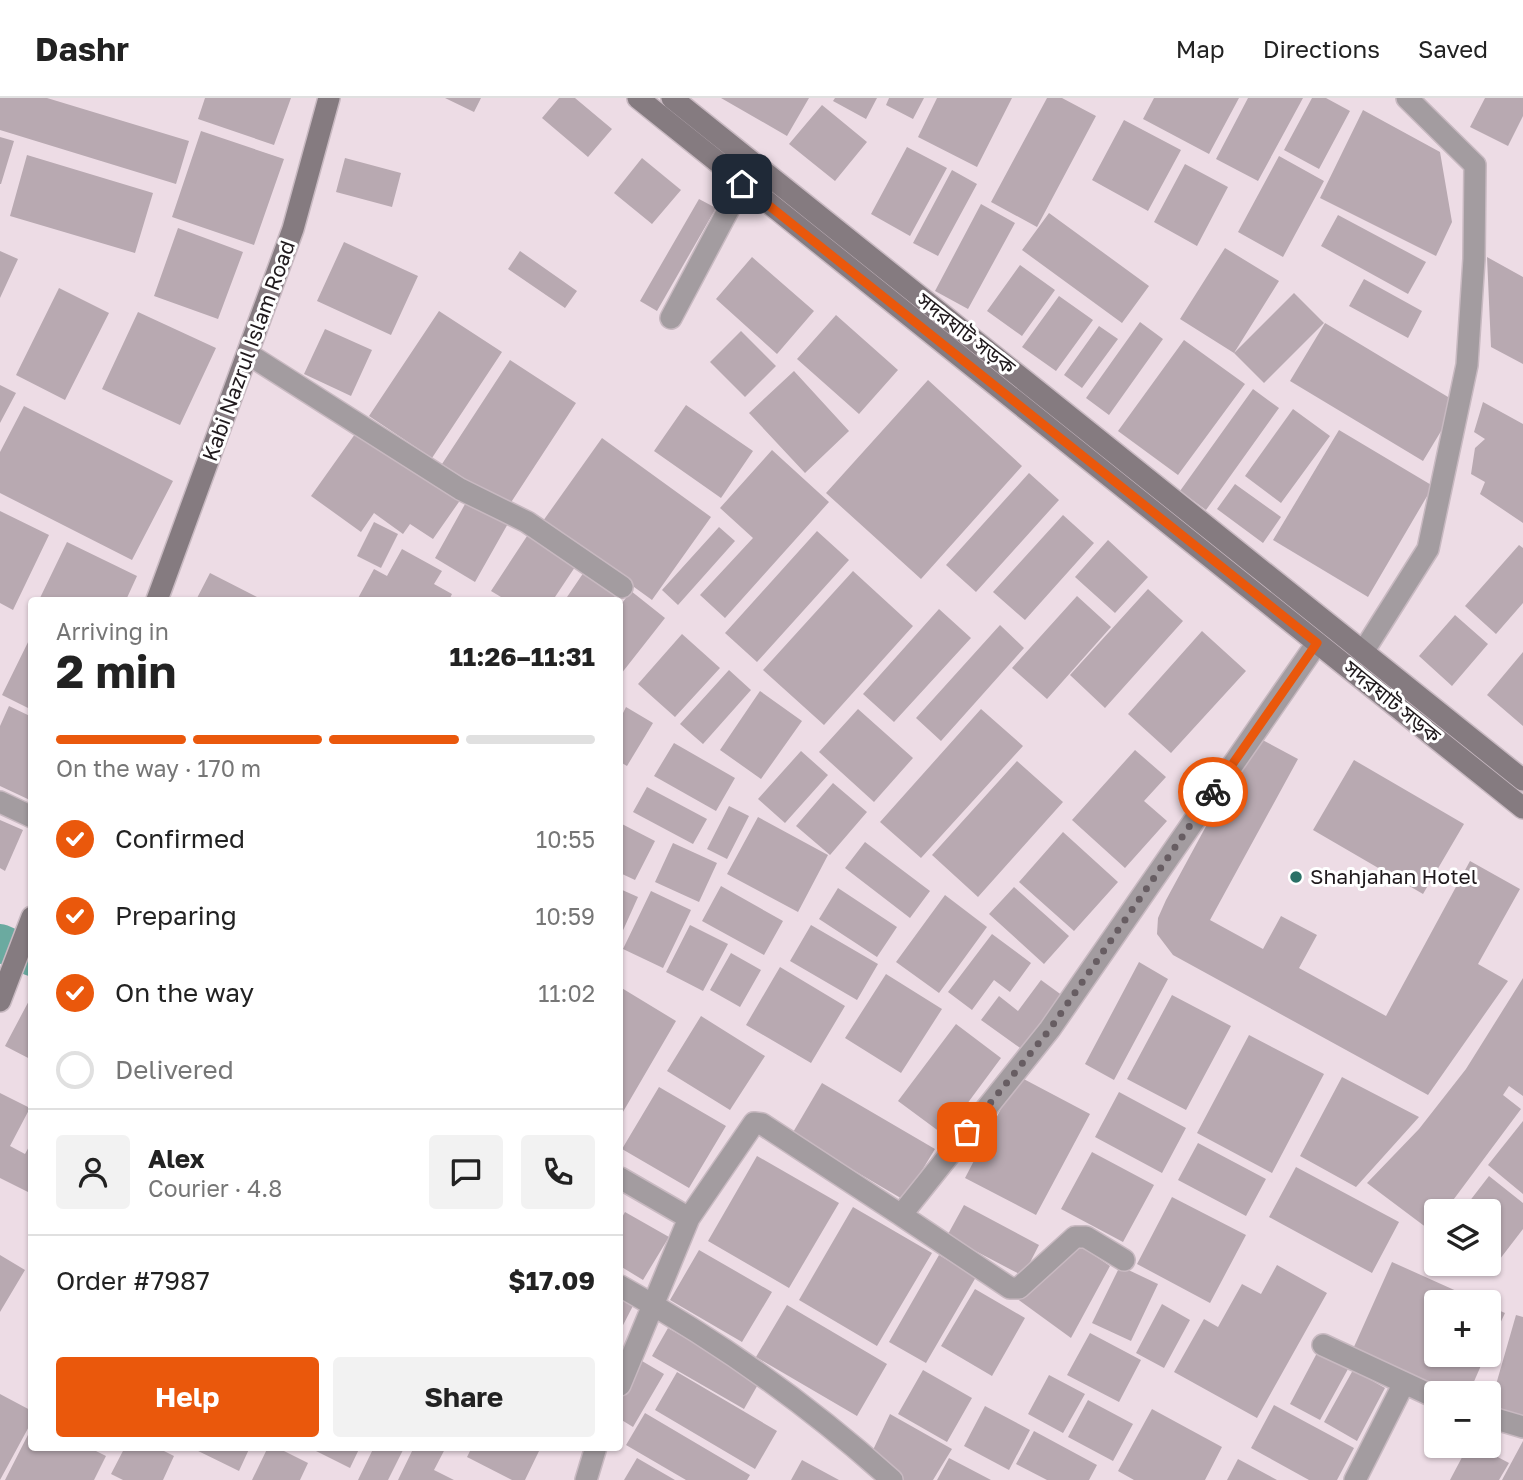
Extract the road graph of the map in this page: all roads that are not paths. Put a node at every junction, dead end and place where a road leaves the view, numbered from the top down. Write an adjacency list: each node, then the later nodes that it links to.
1 (329, 98): 7 (main road, Kabi Nazrul Islam Road)
2 (638, 98): 5 (main road, সদরঘাট সড়ক)
3 (672, 98): 11 (main road, সদরঘাট সড়ক)
4 (1407, 98): 11 (street)
5 (742, 184): 6 (street); 10 (main road, সদরঘাট সড়ক)
6 (671, 318)
7 (248, 354): 8 (street); 9 (main road, Kabi Nazrul Islam Road)
8 (622, 587)
9 (158, 597)
10 (1317, 643): 14 (main road, সদরঘাট সড়ক); 19 (street)
11 (1363, 652): 12 (main road, সদরঘাট সড়ক)
12 (1523, 780)
13 (0, 802): 15 (street)
14 (1523, 808)
15 (28, 815)
16 (28, 926): 17 (main road)
17 (0, 1001)
18 (623, 1180): 20 (street)
19 (901, 1215): 20 (street); 21 (street)
20 (689, 1218): 23 (street)
21 (1124, 1260)
22 (623, 1288): 23 (street)
23 (654, 1304): 25 (street); 32 (street)
24 (1323, 1345): 26 (street)
25 (623, 1378)
26 (1404, 1383): 27 (street); 33 (street)
27 (1424, 1392)
28 (1501, 1421): 29 (street)
29 (1523, 1427)
30 (595, 1451): 31 (street)
31 (586, 1480)
32 (892, 1480)
33 (1355, 1480)

